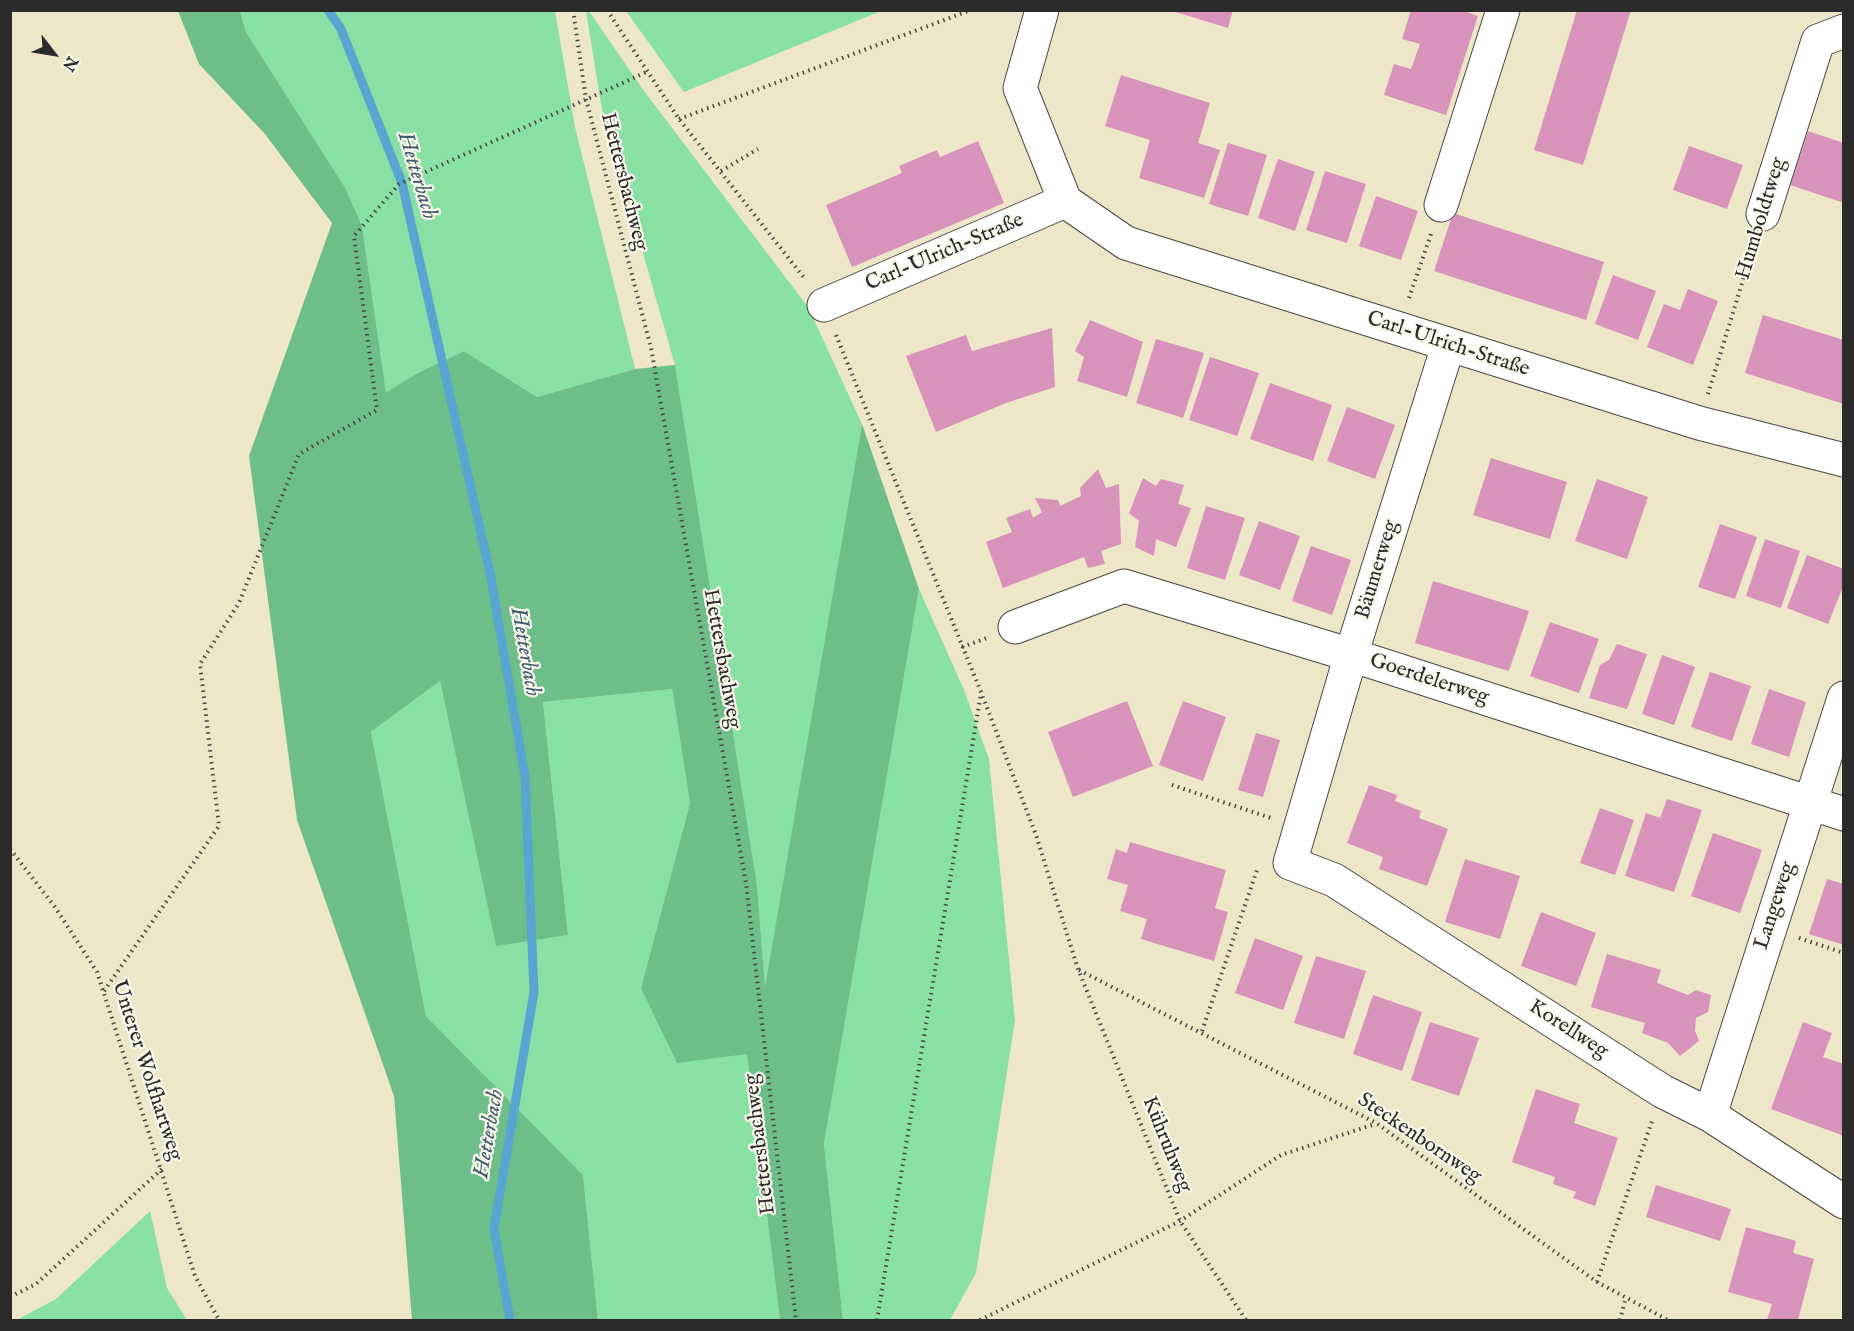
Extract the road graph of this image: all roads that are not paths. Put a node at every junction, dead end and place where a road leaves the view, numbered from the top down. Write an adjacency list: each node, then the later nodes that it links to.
1 (1042, 10): 4 (street)
2 (1503, 10): 5 (street)
3 (1844, 31): 6 (street, Humboldtweg)
4 (1065, 201): 7 (street, Carl-Ulrich-Straße); 8 (street, Carl-Ulrich-Straße)
5 (1441, 205)
6 (1763, 214)
7 (824, 305)
8 (1448, 346): 9 (street, Carl-Ulrich-Straße); 11 (street, Bäumerweg)
9 (1844, 460)
10 (1015, 627): 11 (street, Goerdelerweg)
11 (1351, 655): 13 (street, Goerdelerweg); 15 (street, Bäumerweg)
12 (1844, 698): 13 (street, Langeweg)
13 (1809, 803): 14 (street, Goerdelerweg); 16 (street, Langeweg)
14 (1844, 814)
15 (1290, 863): 16 (street, Korellweg)
16 (1710, 1114): 17 (street, Korellweg)
17 (1844, 1202)

